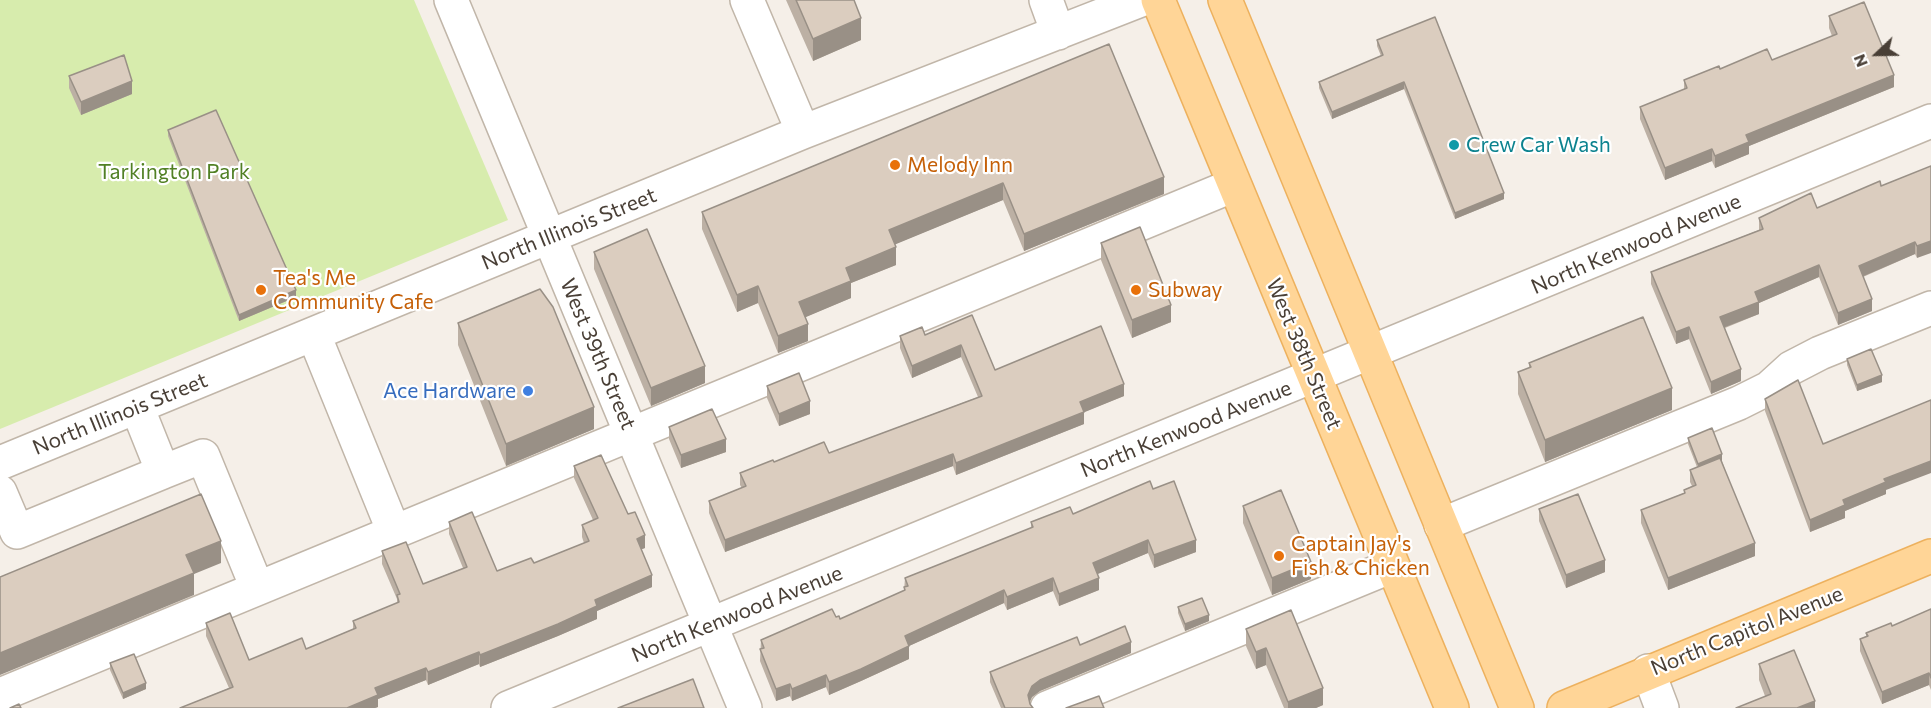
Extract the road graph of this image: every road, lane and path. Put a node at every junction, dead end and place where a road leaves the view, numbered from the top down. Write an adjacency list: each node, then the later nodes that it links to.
1 (451, 0): 11 (street, West 39th Street)
2 (747, 0): 9 (street)
3 (1046, 0): 7 (street)
4 (1141, 0): 7 (street, North Illinois Street)
5 (1158, 0): 10 (main road, West 38th Street)
6 (1225, 0): 14 (main road)
7 (1058, 33): 9 (street, North Illinois Street)
8 (1931, 122): 14 (street, North Kenwood Avenue)
9 (803, 132): 11 (street, North Illinois Street)
10 (1234, 185): 15 (main road, West 38th Street); 17 (street)
11 (550, 238): 13 (street, North Illinois Street); 17 (street, West 39th Street)
12 (1931, 308): 21 (street)
13 (314, 335): 16 (street, North Illinois Street); 22 (street)
14 (1370, 354): 15 (street, North Kenwood Avenue); 21 (main road)
15 (1313, 377): 24 (main road, West 38th Street); 26 (street, North Kenwood Avenue)
16 (137, 407): 18 (street, North Illinois Street); 19 (street)
17 (631, 434): 22 (street); 26 (street, West 39th Street)
18 (0, 462)
19 (163, 472): 20 (street); 25 (street)
20 (0, 492)
21 (1441, 525): 33 (main road)
22 (394, 532): 28 (street)
23 (1931, 556): 27 (main road, North Capitol Avenue)
24 (1392, 566): 31 (street); 32 (main road, West 38th Street)
25 (251, 573)
26 (711, 625): 29 (street, North Kenwood Avenue); 30 (street, West 39th Street)
27 (1648, 671): 34 (main road, North Capitol Avenue); 35 (street)
28 (0, 695)
29 (508, 708)
30 (745, 708)
31 (1047, 708)
32 (1452, 708)
33 (1517, 708)
34 (1564, 708)
35 (1662, 708)

